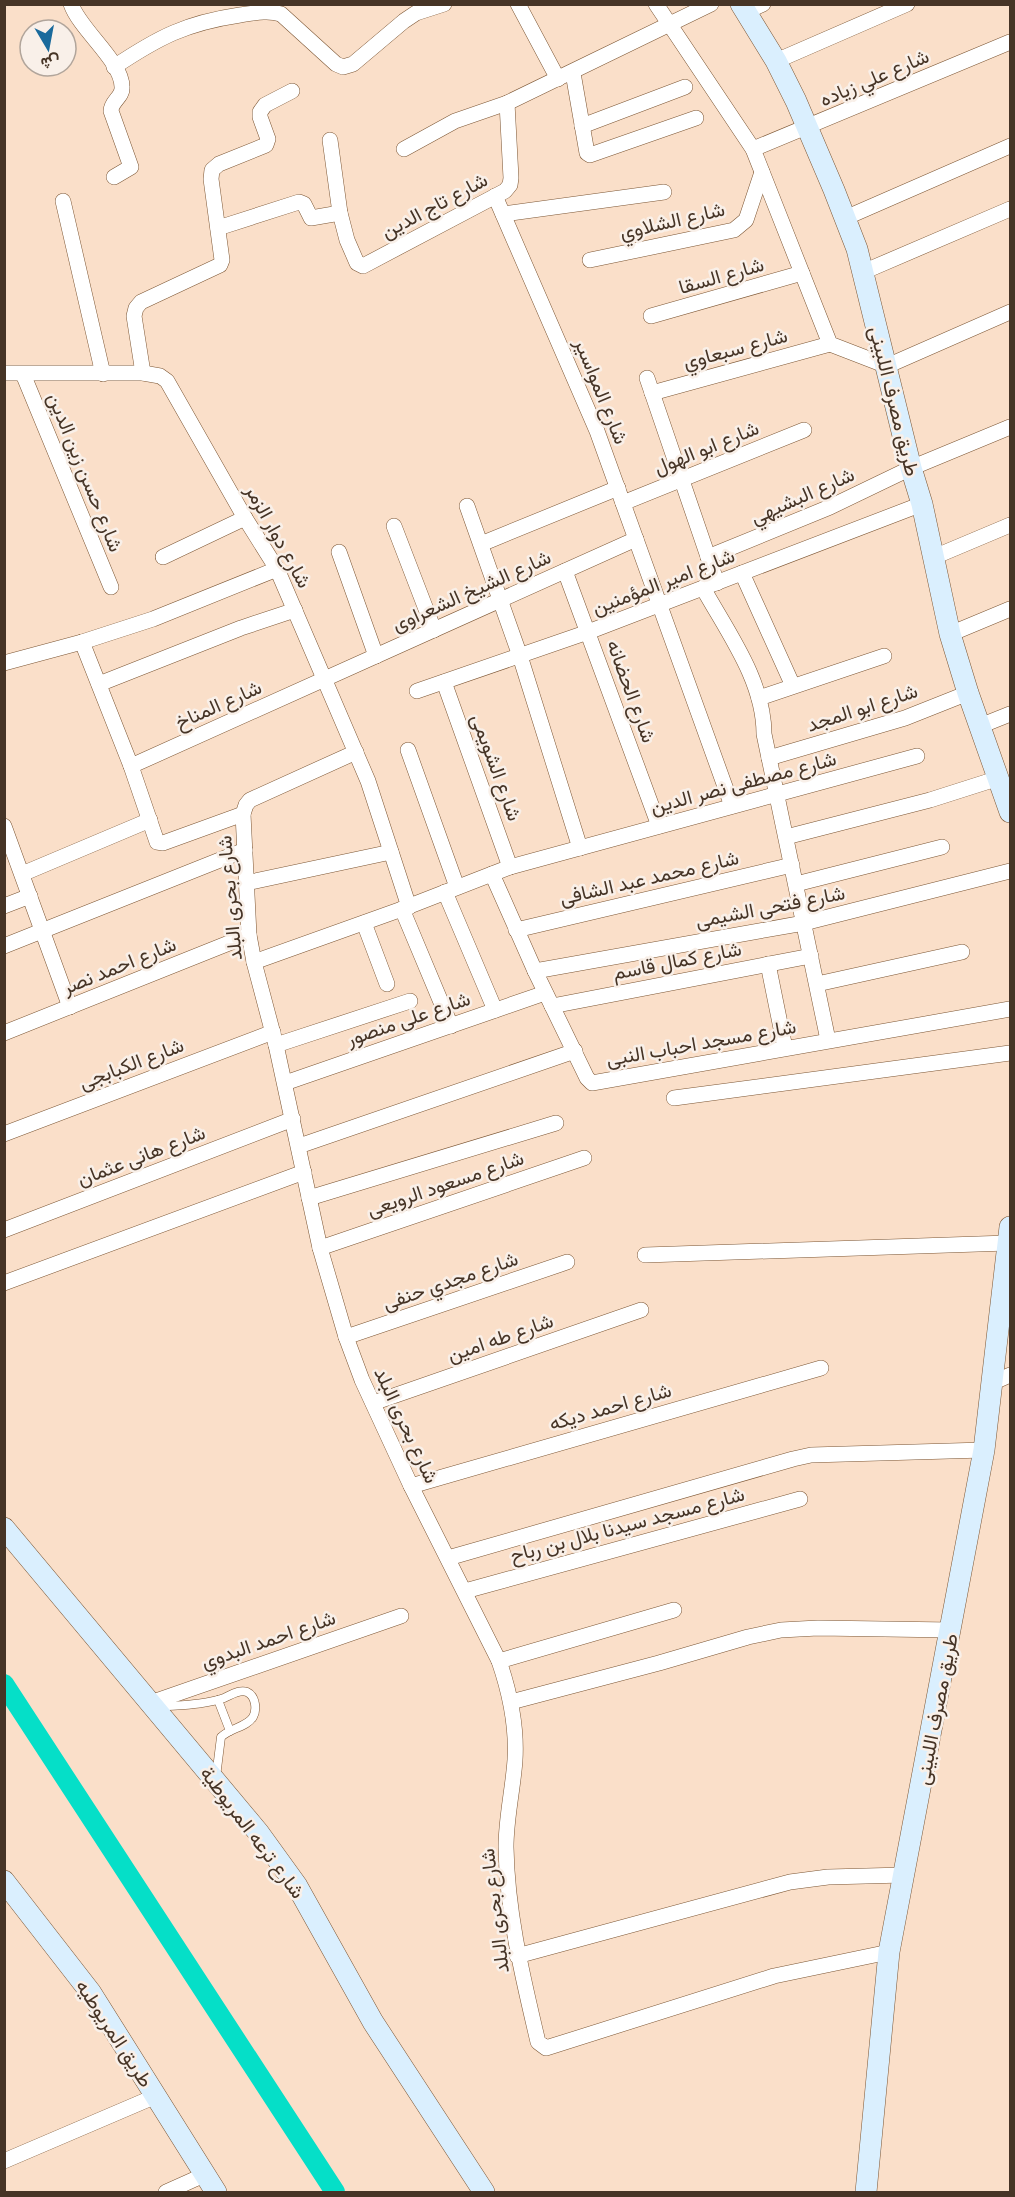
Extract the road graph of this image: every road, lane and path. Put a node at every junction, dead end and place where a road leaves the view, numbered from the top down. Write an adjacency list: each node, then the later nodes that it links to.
1 (71, 4): 13 (street)
2 (444, 4): 8 (street)
3 (518, 4): 15 (street)
4 (656, 4): 10 (street)
5 (711, 4): 10 (street)
6 (907, 4): 12 (street)
7 (750, 7): 12 (street, طريق مصرف اللبينى)
8 (280, 9): 9 (street)
9 (219, 11): 13 (street)
10 (670, 25): 14 (street); 25 (street)
11 (1011, 42): 21 (street, شارع علي زياده)
12 (776, 61): 21 (street, طريق مصرف اللبينى)
13 (114, 67): 27 (street)
14 (573, 73): 15 (street); 20 (street)
15 (558, 80): 18 (street)
16 (685, 87): 20 (street)
17 (292, 91): 35 (street)
18 (507, 103): 24 (street); 29 (street, شارع تاج الدين)
19 (696, 117): 20 (street)
20 (582, 126)
21 (807, 128): 25 (street, شارع علي زياده); 34 (street, طريق مصرف اللبينى)
22 (330, 140): 32 (street)
23 (1011, 146): 34 (street)
24 (404, 149)
25 (753, 149): 26 (street)
26 (762, 172): 36 (street, شارع الشلاوي); 38 (street)
27 (114, 177)
28 (664, 192): 33 (street)
29 (495, 196): 32 (street, شارع تاج الدين); 33 (street, شارع المواسير)
30 (63, 201): 46 (street)
31 (1011, 209): 37 (street)
32 (340, 213): 35 (street)
33 (503, 214): 51 (street, شارع المواسير)
34 (845, 218): 37 (street, طريق مصرف اللبينى)
35 (218, 228): 43 (street)
36 (590, 260)
37 (863, 272): 42 (street, طريق مصرف اللبينى)
38 (802, 273): 40 (street, شارع السقا); 41 (street)
39 (1011, 312): 42 (street)
40 (651, 316)
41 (830, 344): 42 (street); 50 (street, شارع سبعاوي)
42 (886, 366): 49 (street, طريق مصرف اللبينى)
43 (143, 373): 46 (street, شارع دوار الزمر); 55 (street, شارع دوار الزمر)
44 (4, 374): 45 (street, شارع دوار الزمر)
45 (23, 374): 46 (street, شارع دوار الزمر); 68 (street, شارع حسن زين الدين)
46 (103, 374)
47 (1011, 427): 49 (street, شارع البشيهي)
48 (804, 430): 50 (street, شارع ابو الهول)
49 (911, 468): 53 (street, طريق مصرف اللبينى); 62 (street, شارع البشيهي)
50 (681, 479): 52 (street, شارع ابو الهول); 62 (street)
51 (618, 488): 52 (street, شارع المواسير); 59 (street)
52 (623, 503): 58 (street, شارع المواسير)
53 (922, 504): 63 (street, طريق مصرف اللبينى); 66 (street, شارع امير المؤمنين)
54 (467, 506): 59 (street)
55 (245, 518): 61 (street); 64 (street, شارع دوار الزمر)
56 (1011, 525): 63 (street)
57 (394, 526): 73 (street)
58 (636, 539): 65 (street, شارع الشيخ الشعراوى); 70 (street, شارع المواسير)
59 (481, 544): 69 (street)
60 (339, 552): 77 (street)
61 (164, 557)
62 (708, 557): 67 (street)
63 (934, 557): 75 (street, طريق مصرف اللبينى)
64 (277, 569): 72 (street, شارع دوار الزمر); 76 (street)
65 (565, 571): 69 (street, شارع الشيخ الشعراوى); 74 (street, شارع الحضانه)
66 (742, 573): 67 (street, شارع امير المؤمنين); 84 (street)
67 (710, 586): 70 (street, شارع امير المؤمنين); 87 (street)
68 (111, 587)
69 (500, 600): 73 (street, شارع الشيخ الشعراوى); 78 (street)
70 (658, 605): 74 (street, شارع امير المؤمنين); 97 (street, شارع المواسير)
71 (1011, 609): 75 (street)
72 (295, 610): 81 (street, شارع دوار الزمر); 83 (street)
73 (434, 630): 77 (street, شارع الشيخ الشعراوى)
74 (588, 632): 78 (street, شارع امير المؤمنين); 102 (street, شارع الحضانه)
75 (950, 634): 86 (street, طريق مصرف اللبينى)
76 (82, 642): 80 (street); 83 (street)
77 (376, 656): 81 (street, شارع الشيخ الشعراوى)
78 (520, 656): 82 (street, شارع امير المؤمنين); 105 (street)
79 (884, 656): 84 (street)
80 (4, 663)
81 (323, 680): 91 (street, شارع دوار الزمر); 94 (street, شارع المناخ)
82 (444, 682): 85 (street, شارع امير المؤمنين); 110 (street, شارع الشويمى)
83 (99, 684): 94 (street)
84 (793, 687): 87 (street)
85 (417, 691)
86 (968, 693): 89 (street, طريق مصرف اللبينى); 93 (street, شارع ابو المجد)
87 (759, 698): 93 (street)
88 (1011, 714): 89 (street)
89 (980, 726): 95 (street, طريق مصرف اللبينى)
90 (408, 750): 116 (street)
91 (356, 752): 99 (street); 107 (street, شارع دوار الزمر)
92 (917, 756): 96 (street, شارع مصطفى نصر الدين)
93 (769, 758): 96 (street)
94 (130, 766): 100 (street)
95 (999, 778): 98 (street, طريق مصرف اللبينى); 103 (street)
96 (777, 794): 97 (street, شارع مصطفى نصر الدين); 103 (street)
97 (732, 806): 102 (street, شارع مصطفى نصر الدين)
98 (1011, 812)
99 (243, 814): 100 (street); 106 (street, شارع بحرى البلد)
100 (150, 820): 112 (street)
101 (4, 826): 108 (street)
102 (659, 826): 105 (street, شارع مصطفى نصر الدين)
103 (786, 837): 109 (street)
104 (942, 847): 115 (street)
105 (580, 848): 110 (street, شارع مصطفى نصر الدين)
106 (245, 850): 114 (street, شارع بحرى البلد); 123 (street)
107 (391, 852): 114 (street); 119 (street, شارع دوار الزمر)
108 (10, 858): 112 (street)
109 (792, 865): 115 (street); 122 (street, شارع محمد عبد الشافى)
110 (510, 867): 113 (street, شارع مصطفى نصر الدين)
111 (1011, 871): 121 (street, شارع فتحى الشيمى)
112 (22, 874): 117 (street)
113 (492, 874): 116 (street, شارع مصطفى نصر الدين); 122 (street, شارع مسجد احباب النبى)
114 (246, 883): 124 (street, شارع بحرى البلد)
115 (796, 884): 121 (street)
116 (451, 890): 119 (street, شارع مصطفى نصر الدين); 137 (street)
117 (30, 896): 118 (street); 123 (street)
118 (4, 906)
119 (405, 908): 120 (street, شارع مصطفى نصر الدين); 138 (street, شارع دوار الزمر)
120 (364, 923): 128 (street, شارع مصطفى نصر الدين); 131 (street)
121 (804, 923): 127 (street); 130 (street, شارع فتحى الشيمى)
122 (516, 930): 130 (street, شارع مسجد احباب النبى)
123 (42, 931): 125 (street); 135 (street)
124 (249, 935): 128 (street, شارع بحرى البلد); 135 (street, شارع احمد نصر)
125 (4, 946)
126 (962, 952): 132 (street)
127 (811, 956): 129 (street, شارع كمال قاسم); 132 (street)
128 (254, 962): 140 (street, شارع بحرى البلد)
129 (768, 964): 133 (street, شارع كمال قاسم); 142 (street)
130 (535, 971): 133 (street, شارع مسجد احباب النبى)
131 (387, 984)
132 (817, 984): 141 (street)
133 (549, 999): 137 (street, شارع على منصور); 143 (street, شارع مسجد احباب النبى)
134 (410, 1001): 140 (street, شارع الكبابجى)
135 (70, 1007): 139 (street, شارع احمد نصر)
136 (1011, 1009): 141 (street, شارع مسجد احباب النبى)
137 (495, 1010): 138 (street, شارع على منصور)
138 (451, 1026): 145 (street, شارع على منصور)
139 (4, 1033)
140 (275, 1038): 145 (street, شارع بحرى البلد); 149 (street, شارع الكبابجى)
141 (828, 1040): 142 (street, شارع مسجد احباب النبى)
142 (786, 1048): 143 (street, شارع مسجد احباب النبى)
143 (575, 1051): 150 (street)
144 (1011, 1053): 146 (street)
145 (285, 1083): 147 (street, شارع بحرى البلد)
146 (674, 1098)
147 (293, 1119): 150 (street, شارع بحرى البلد); 154 (street, شارع هانى عثمان)
148 (556, 1123): 153 (street)
149 (4, 1134)
150 (298, 1146): 152 (street, شارع بحرى البلد)
151 (584, 1158): 156 (street, شارع مسعود الرويعى)
152 (304, 1172): 153 (street, شارع بحرى البلد); 159 (street)
153 (309, 1198): 156 (street, شارع بحرى البلد)
154 (4, 1230)
155 (1009, 1235): 157 (street); 163 (street, طريق مصرف اللبينى)
156 (320, 1248): 161 (street, شارع بحرى البلد)
157 (645, 1254)
158 (567, 1262): 161 (street, شارع مجدي حنفى)
159 (4, 1284)
160 (641, 1310): 164 (street, شارع طه امين)
161 (346, 1337): 164 (street, شارع بحرى البلد)
162 (821, 1368): 166 (street, شارع احمد ديكه)
163 (1001, 1379): 165 (street, طريق مصرف اللبينى)
164 (373, 1403): 166 (street, شارع بحرى البلد)
165 (984, 1450): 169 (street); 173 (street, طريق مصرف اللبينى)
166 (411, 1486): 169 (street, شارع بحرى البلد)
167 (800, 1499): 170 (street, شارع مسجد سيدنا بلال بن رباح)
168 (4, 1528): 177 (street, شارع ترعه المريوطية)
169 (448, 1558): 170 (street, شارع بحرى البلد)
170 (465, 1591): 174 (street, شارع بحرى البلد)
171 (674, 1610): 174 (street)
172 (401, 1616): 177 (street, شارع احمد البدوي)
173 (951, 1630): 176 (street); 180 (street, طريق مصرف اللبينى)
174 (499, 1661): 176 (street, شارع بحرى البلد)
175 (218, 1700): 177 (lane); 178 (lane); 178 (lane)
176 (511, 1702): 183 (street, شارع بحرى البلد)
177 (152, 1705): 179 (street, شارع ترعه المريوطية)
178 (230, 1731): 179 (lane)
179 (216, 1782): 189 (street, شارع ترعه المريوطية)
180 (904, 1875): 182 (street, طريق مصرف اللبينى); 183 (street)
181 (4, 1881): 184 (street, طريق المريوطيه)
182 (889, 1952): 183 (street, شارع بحرى البلد); 190 (street, طريق مصرف اللبينى)
183 (518, 1956)
184 (156, 2096): 185 (street); 186 (street, طريق المريوطيه)
185 (4, 2161)
186 (204, 2175): 187 (street); 188 (street, طريق المريوطيه)
187 (166, 2193)
188 (216, 2193)
189 (484, 2193)
190 (866, 2193)

